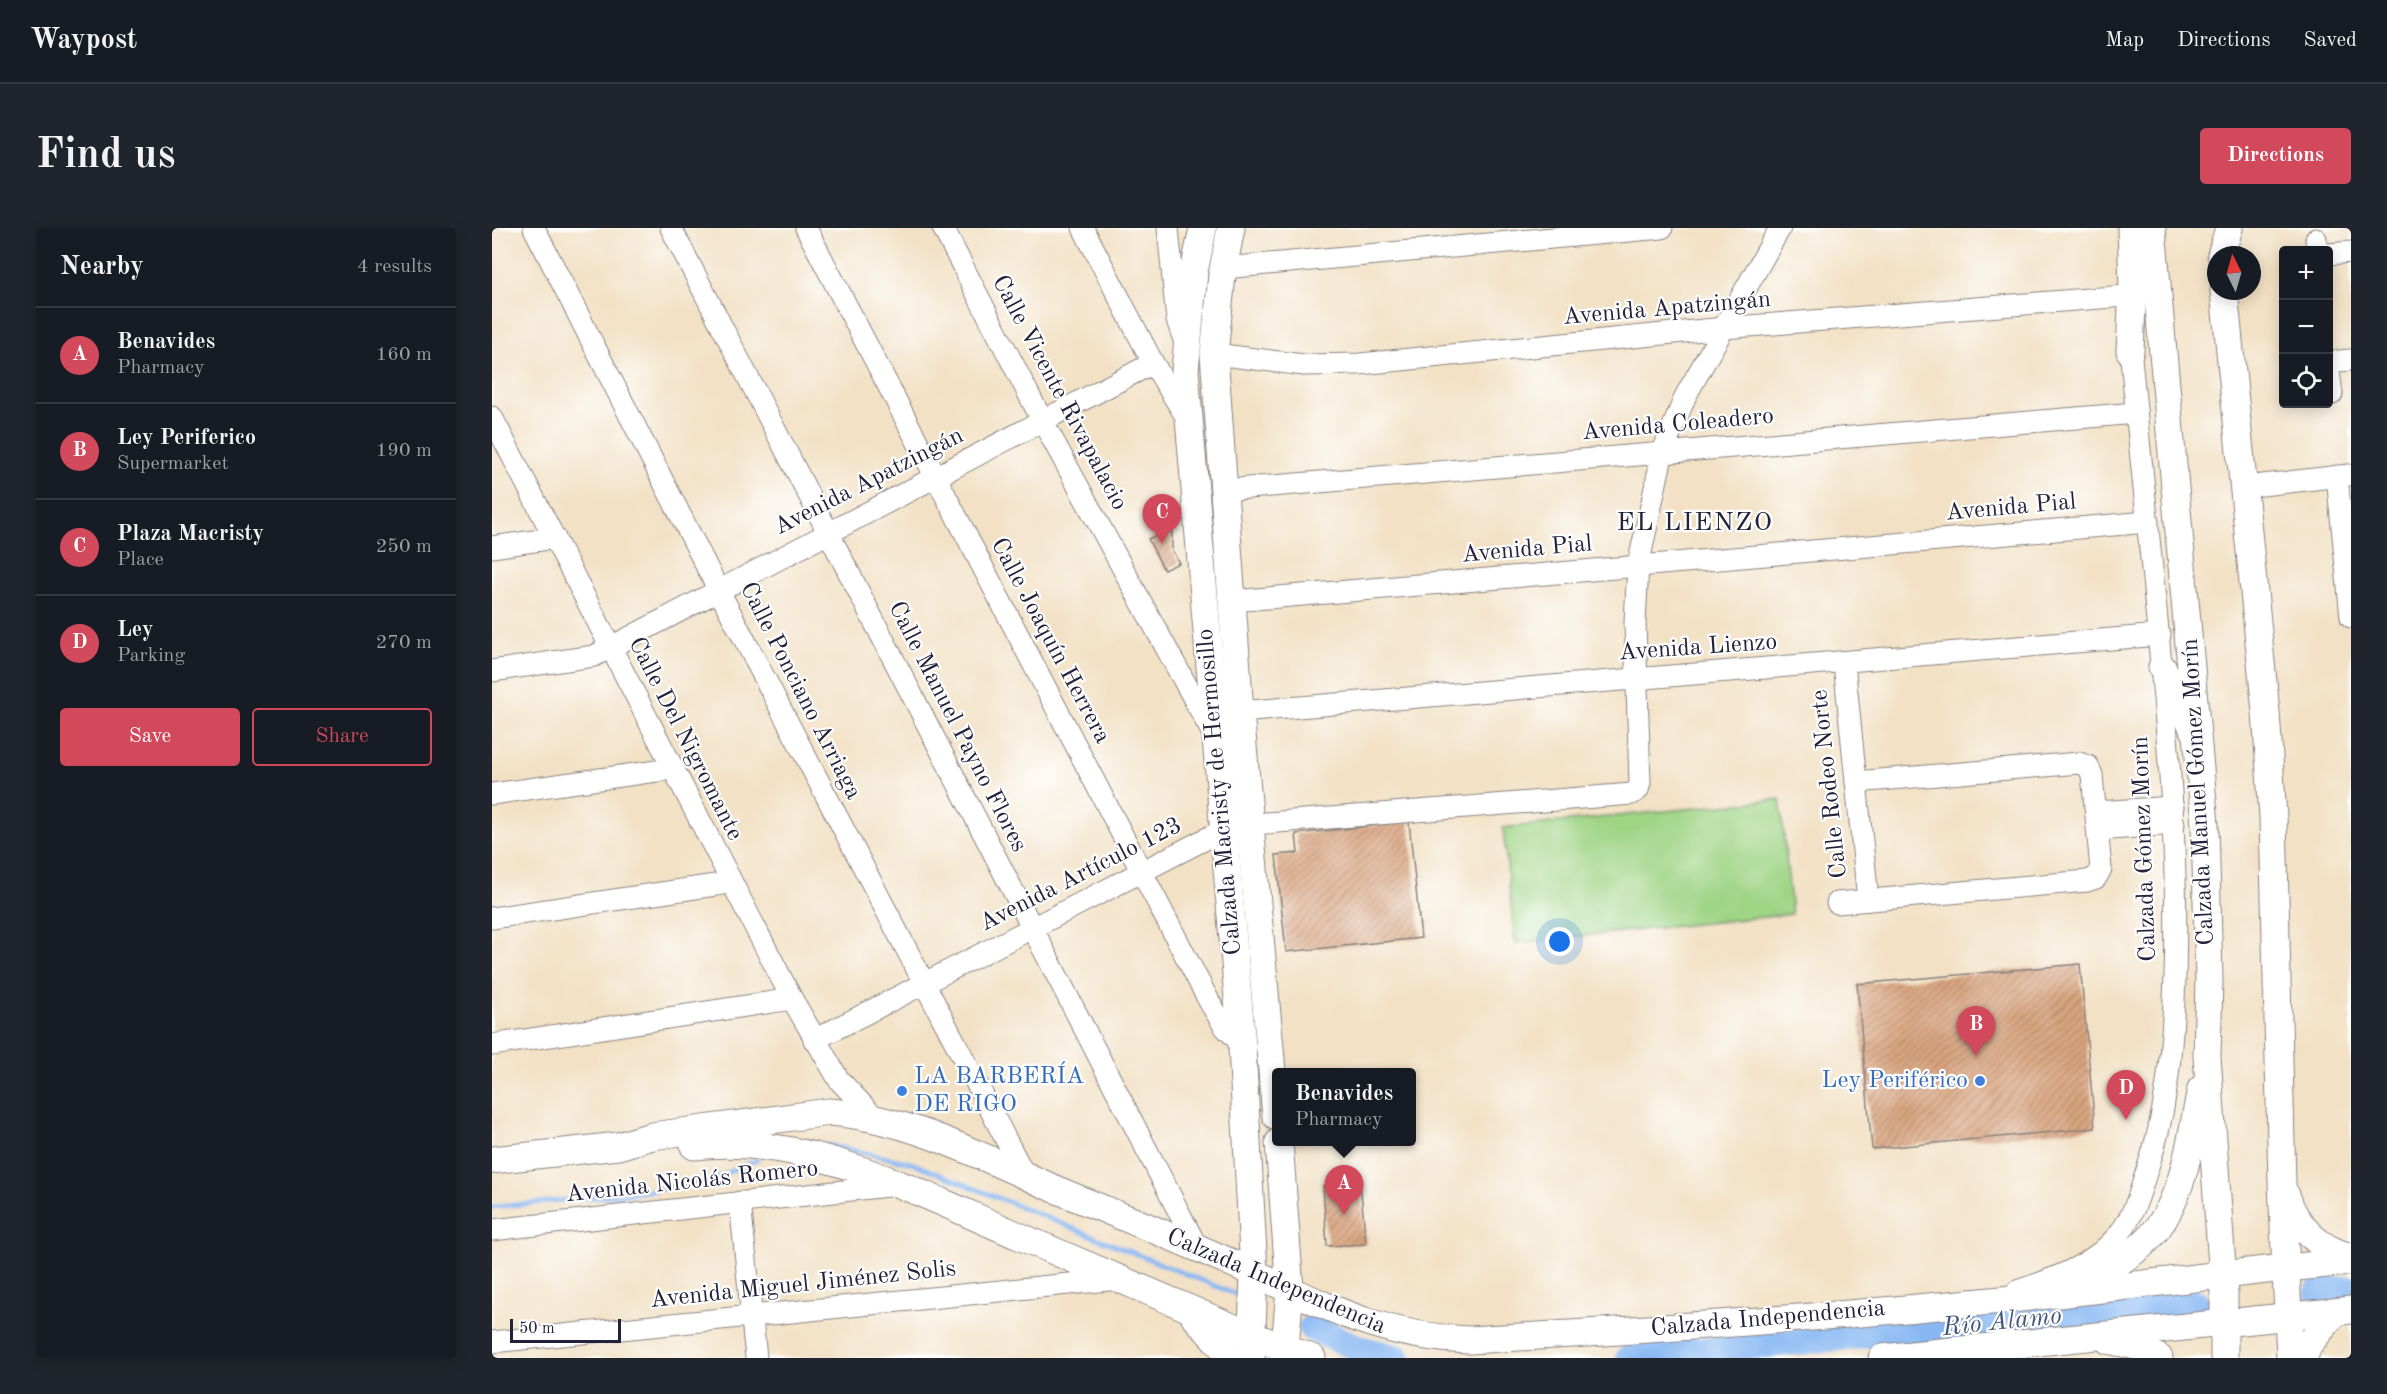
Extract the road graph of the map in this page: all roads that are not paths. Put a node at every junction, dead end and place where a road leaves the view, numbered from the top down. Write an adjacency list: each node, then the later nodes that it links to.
1 (534, 228): 45 (street, Calle Ponciano Arriaga)
2 (671, 228): 41 (street, Calle Manuel Payno Flores)
3 (806, 228): 36 (street, Calle Joaquín Herrera)
4 (943, 228): 33 (street, Calle Vicente Rivapalacio)
5 (1083, 228): 30 (street)
6 (1168, 228): 25 (street)
7 (1203, 228): 23 (main road, Calzada Macristy de Hermosillo)
8 (1231, 228): 20 (main road, Calzada Macristy de Hermosillo)
9 (1662, 228): 20 (street)
10 (1780, 228): 24 (street)
11 (2118, 228): 21 (street, Calzada Gómez Morín)
12 (2131, 228): 26 (main road)
13 (2152, 228): 55 (main road, Calzada Manuel Gómez Morín)
14 (2217, 228): 16 (main road)
15 (2229, 228): 17 (main road)
16 (2219, 246)
17 (2223, 246)
18 (2333, 250): 19 (street)
19 (2351, 252)
20 (1224, 268): 27 (main road, Calzada Macristy de Hermosillo)
21 (2125, 296): 24 (street, Avenida Apatzingán); 26 (street, Calzada Gómez Morín)
22 (2225, 300): 38 (main road)
23 (1189, 317): 25 (main road, Calzada Macristy de Hermosillo); 27 (main road)
24 (1724, 328): 27 (street, Avenida Apatzingán); 35 (street)
25 (1186, 345): 34 (main road, Calzada Macristy de Hermosillo)
26 (2130, 351): 31 (street, Calzada Gómez Morín)
27 (1214, 354): 39 (main road, Calzada Macristy de Hermosillo)
28 (2351, 360): 29 (street)
29 (2333, 362)
30 (1153, 363): 33 (street, Avenida Apatzingán); 34 (street)
31 (2136, 413): 35 (street, Avenida Coleadero); 40 (street, Calzada Gómez Morín)
32 (493, 420): 42 (street, Calle Del Nigromante)
33 (1042, 420): 36 (street, Avenida Apatzingán); 56 (street, Calle Vicente Rivapalacio)
34 (1188, 420): 56 (main road, Calzada Macristy de Hermosillo)
35 (1663, 451): 39 (street, Avenida Coleadero); 44 (street)
36 (935, 476): 41 (street, Avenida Apatzingán); 64 (street, Calle Joaquín Herrera)
37 (2344, 476): 38 (street); 47 (street)
38 (2245, 487): 85 (main road)
39 (1224, 490): 46 (main road, Calzada Macristy de Hermosillo)
40 (2148, 522): 44 (street, Avenida Pial); 48 (street, Calzada Gómez Morín)
41 (828, 532): 45 (street, Avenida Apatzingán); 69 (street, Calle Manuel Payno Flores)
42 (555, 538): 43 (street); 49 (street, Calle Del Nigromante)
43 (492, 547)
44 (1638, 566): 46 (street, Avenida Pial); 53 (street)
45 (718, 589): 49 (street, Avenida Apatzingán); 70 (street, Calle Ponciano Arriaga)
46 (1233, 601): 54 (main road, Calzada Macristy de Hermosillo)
47 (2351, 617)
48 (2160, 635): 50 (street, Avenida Lienzo); 51 (street, Calzada Gómez Morín)
49 (610, 647): 52 (street, Avenida Apatzingán); 57 (street, Calle Del Nigromante)
50 (1844, 663): 53 (street, Avenida Lienzo); 58 (street, Calle Rodeo Norte)
51 (2162, 667): 55 (main road); 60 (street, Calzada Gómez Morín)
52 (492, 671)
53 (1636, 677): 54 (street, Avenida Lienzo); 62 (street, Avenida Artículo 123)
54 (1240, 712): 62 (main road, Calzada Macristy de Hermosillo)
55 (2199, 738): 76 (main road, Calzada Manuel Gómez Morín)
56 (1216, 740): 63 (main road, Calzada Macristy de Hermosillo)
57 (671, 769): 59 (street); 65 (street, Calle Del Nigromante)
58 (1856, 782): 61 (street); 66 (street, Calle Rodeo Norte)
59 (492, 794)
60 (2173, 815): 61 (street); 98 (street, Calzada Gómez Morín)
61 (2098, 821): 66 (street)
62 (1252, 824): 63 (street, Avenida Artículo 123); 75 (main road, Calzada Macristy de Hermosillo)
63 (1223, 830): 64 (street, Avenida Artículo 123); 74 (main road, Calzada Macristy de Hermosillo)
64 (1142, 873): 69 (street, Avenida Artículo 123); 74 (street, Calle Joaquín Herrera)
65 (729, 883): 68 (street); 71 (street, Calle Del Nigromante)
66 (1868, 900): 67 (street)
67 (1838, 903)
68 (492, 918)
69 (1033, 929): 70 (street, Avenida Artículo 123); 89 (street, Calle Manuel Payno Flores)
70 (923, 984): 72 (street, Avenida Artículo 123); 84 (street, Calle Ponciano Arriaga)
71 (792, 999): 72 (street, Calle Del Nigromante); 73 (street)
72 (814, 1040): 78 (street, Calle Del Nigromante)
73 (492, 1045)
74 (1242, 1046): 75 (street); 93 (main road, Calzada Macristy de Hermosillo)
75 (1271, 1056): 77 (main road, Calzada Macristy de Hermosillo)
76 (2207, 1056): 94 (main road, Calzada Manuel Gómez Morín); 97 (main road)
77 (1272, 1068)
78 (839, 1080): 79 (street); 80 (street, Calle Del Nigromante)
79 (834, 1112): 80 (main road, Calzada Independencia); 81 (main road, Calzada Independencia)
80 (874, 1117): 84 (main road, Calzada Independencia)
81 (618, 1146): 83 (main road, Calzada Independencia); 86 (main road, Calzada Independencia)
82 (1279, 1146): 96 (main road)
83 (492, 1160)
84 (1025, 1176): 89 (main road, Calzada Independencia)
85 (2282, 1184): 90 (main road); 92 (main road)
86 (897, 1185): 87 (street, Avenida Nicolás Romero); 95 (main road, Calzada Independencia)
87 (740, 1202): 88 (street, Avenida Nicolás Romero); 101 (street)
88 (492, 1230)
89 (1198, 1250): 93 (main road, Calzada Independencia)
90 (2351, 1257)
91 (2351, 1262): 92 (main road, Calzada Independencia)
92 (2285, 1268): 94 (main road, Calzada Independencia); 102 (main road)
93 (1254, 1273): 96 (main road, Calzada Independencia); 106 (main road, Calzada Macristy de Hermosillo)
94 (2222, 1274): 97 (main road, Calzada Independencia); 103 (main road, Calzada Manuel Gómez Morín)
95 (1119, 1278): 99 (main road, Calzada Independencia); 101 (street, Avenida Miguel Jiménez Solis)
96 (1290, 1290): 98 (main road, Calzada Independencia); 107 (main road)
97 (2059, 1293): 98 (main road, Calzada Independencia)
98 (1989, 1300)
99 (1183, 1305): 106 (main road, Calzada Independencia); 109 (main road)
100 (2344, 1311): 102 (main road, Calzada Independencia); 115 (main road)
101 (751, 1316): 105 (street, Avenida Miguel Jiménez Solis); 108 (street)
102 (2288, 1316): 103 (main road, Calzada Independencia); 114 (main road)
103 (2223, 1322): 104 (main road, Calzada Independencia); 113 (main road, Calzada Manuel Gómez Morín)
104 (2089, 1336): 111 (main road, Calzada Independencia); 112 (main road)
105 (492, 1342)
106 (1252, 1347): 107 (main road, Calzada Independencia)
107 (1284, 1353): 110 (main road, Calzada Independencia)
108 (756, 1358)
109 (1232, 1358)
110 (1312, 1358)
111 (1882, 1358)
112 (2158, 1358)
113 (2224, 1358)
114 (2290, 1358)
115 (2304, 1358)

